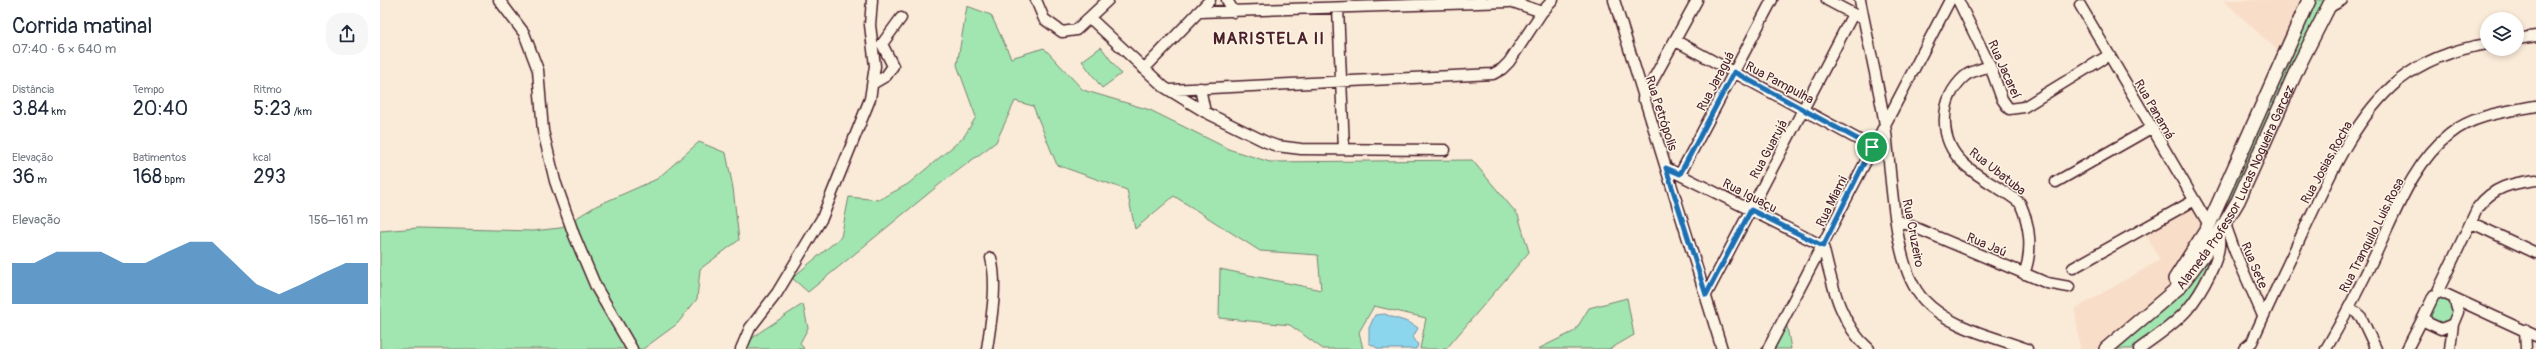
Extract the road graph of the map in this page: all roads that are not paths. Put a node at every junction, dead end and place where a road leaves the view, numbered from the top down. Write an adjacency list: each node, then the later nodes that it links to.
1 (499, 0): 88 (street)
2 (872, 0): 37 (street)
3 (1036, 0): 26 (street)
4 (1108, 0): 26 (street)
5 (1210, 0): 21 (street)
6 (1227, 0): 22 (street)
7 (1553, 0): 23 (street)
8 (1614, 0): 40 (street, Rua Petrópolis)
9 (1697, 0): 30 (street)
10 (1772, 0): 35 (street, Rua Jaraguá)
11 (1827, 0): 24 (street)
12 (1860, 0): 27 (street, Rua Cruzeiro)
13 (1950, 0): 44 (street, Rua Miami)
14 (1958, 0): 33 (street, Rua Jacareí)
15 (2309, 0): 46 (main road, Alameda Professor Lucas Nogueira Garcez)
16 (2342, 0): 18 (street)
17 (1508, 1): 20 (street); 23 (street)
18 (2330, 4): 50 (main road, Alameda Professor Lucas Nogueira Garcez)
19 (2080, 5): 32 (street, Rua Panamá)
20 (1338, 8): 22 (street); 36 (street)
21 (1198, 12): 22 (street); 34 (street)
22 (1234, 12)
23 (1542, 12): 36 (street)
24 (1853, 14): 27 (street); 42 (street, Rua Guarujá)
25 (901, 18): 37 (street)
26 (1090, 18): 34 (street)
27 (1864, 19): 44 (street, Rua Cruzeiro)
28 (2536, 36): 29 (street)
29 (2524, 38)
30 (1676, 41): 35 (street, Rua Pampulha); 40 (street)
31 (2480, 45): 79 (street, Rua Josias Rocha)
32 (2109, 55): 33 (street, Rua Jacareí); 45 (street, Rua Panamá)
33 (1990, 66): 70 (street, Rua Ubatuba)
34 (1144, 69): 39 (street)
35 (1734, 72): 42 (street, Rua Pampulha); 52 (street, Rua Jaraguá)
36 (1342, 80): 38 (street); 48 (street)
37 (874, 83): 89 (street)
38 (1200, 88): 39 (street); 43 (street)
39 (1170, 90): 43 (street)
40 (1643, 98): 51 (street, Rua Petrópolis)
41 (2536, 106): 77 (street, Rua Tranquilo Luis Rosa)
42 (1804, 110): 47 (street, Rua Pampulha); 57 (street, Rua Guarujá)
43 (1205, 112): 48 (street)
44 (1884, 124): 47 (street, Rua Miami); 58 (street, Rua Cruzeiro)
45 (2151, 128): 54 (street); 56 (street, Rua Panamá)
46 (2245, 145): 50 (main road); 55 (main road, Alameda Professor Lucas Nogueira Garcez)
47 (1872, 147): 62 (street, Rua Miami)
48 (1344, 149): 49 (street)
49 (1445, 150)
50 (2256, 161): 61 (main road, Alameda Professor Lucas Nogueira Garcez)
51 (1666, 168): 52 (street, Rua Iguaçu); 74 (street, Rua Petrópolis)
52 (1680, 174): 57 (street, Rua Iguaçu)
53 (2536, 180): 59 (street)
54 (2056, 182)
55 (2220, 198): 60 (main road, Alameda Professor Lucas Nogueira Garcez); 61 (main road)
56 (2193, 201): 60 (street, Rua Panamá); 68 (street)
57 (1751, 210): 62 (street, Rua Iguaçu); 74 (street, Rua Guarujá)
58 (1897, 220): 70 (street, Rua Jaú); 94 (street, Rua Cruzeiro)
59 (2472, 223): 65 (street); 69 (street)
60 (2209, 225): 95 (main road, Alameda Professor Lucas Nogueira Garcez)
61 (2222, 229): 63 (street); 64 (street, Rua Sete); 67 (main road, Alameda Professor Lucas Nogueira Garcez)
62 (1823, 246): 92 (street, Rua Miami); 93 (street)
63 (2219, 250): 64 (street); 71 (street)
64 (2235, 252): 79 (street, Rua Sete)
65 (2536, 253)
66 (991, 258): 90 (street)
67 (2199, 262): 71 (street); 96 (main road, Alameda Professor Lucas Nogueira Garcez)
68 (2073, 268)
69 (2448, 269): 73 (street); 75 (street)
70 (2024, 274): 72 (street, Rua Jaú)
71 (2204, 283): 97 (street)
72 (2069, 287)
73 (2437, 293): 75 (street); 80 (street)
74 (1706, 295): 91 (street, Rua Petrópolis)
75 (2453, 297): 76 (street); 78 (street)
76 (2472, 305): 78 (street); 83 (street)
77 (2350, 307): 99 (street, Rua Tranquilo Luis Rosa); 100 (street)
78 (2458, 312): 81 (street)
79 (2263, 316): 87 (street, Rua Josias Rocha)
80 (2424, 316): 82 (street); 84 (street)
81 (2453, 324): 82 (street); 86 (street)
82 (2437, 328): 84 (street); 86 (street)
83 (2525, 330): 85 (street); 102 (street)
84 (2414, 335): 101 (street)
85 (2536, 336)
86 (2450, 345)
87 (2254, 346): 98 (street, Rua Josias Rocha)
88 (632, 349)
89 (741, 349)
90 (987, 349)
91 (1722, 349)
92 (1768, 349)
93 (1869, 349)
94 (2027, 349)
95 (2096, 349)
96 (2106, 349)
97 (2139, 349)
98 (2244, 349)
99 (2326, 349)
100 (2376, 349)
101 (2407, 349)
102 (2526, 349)

